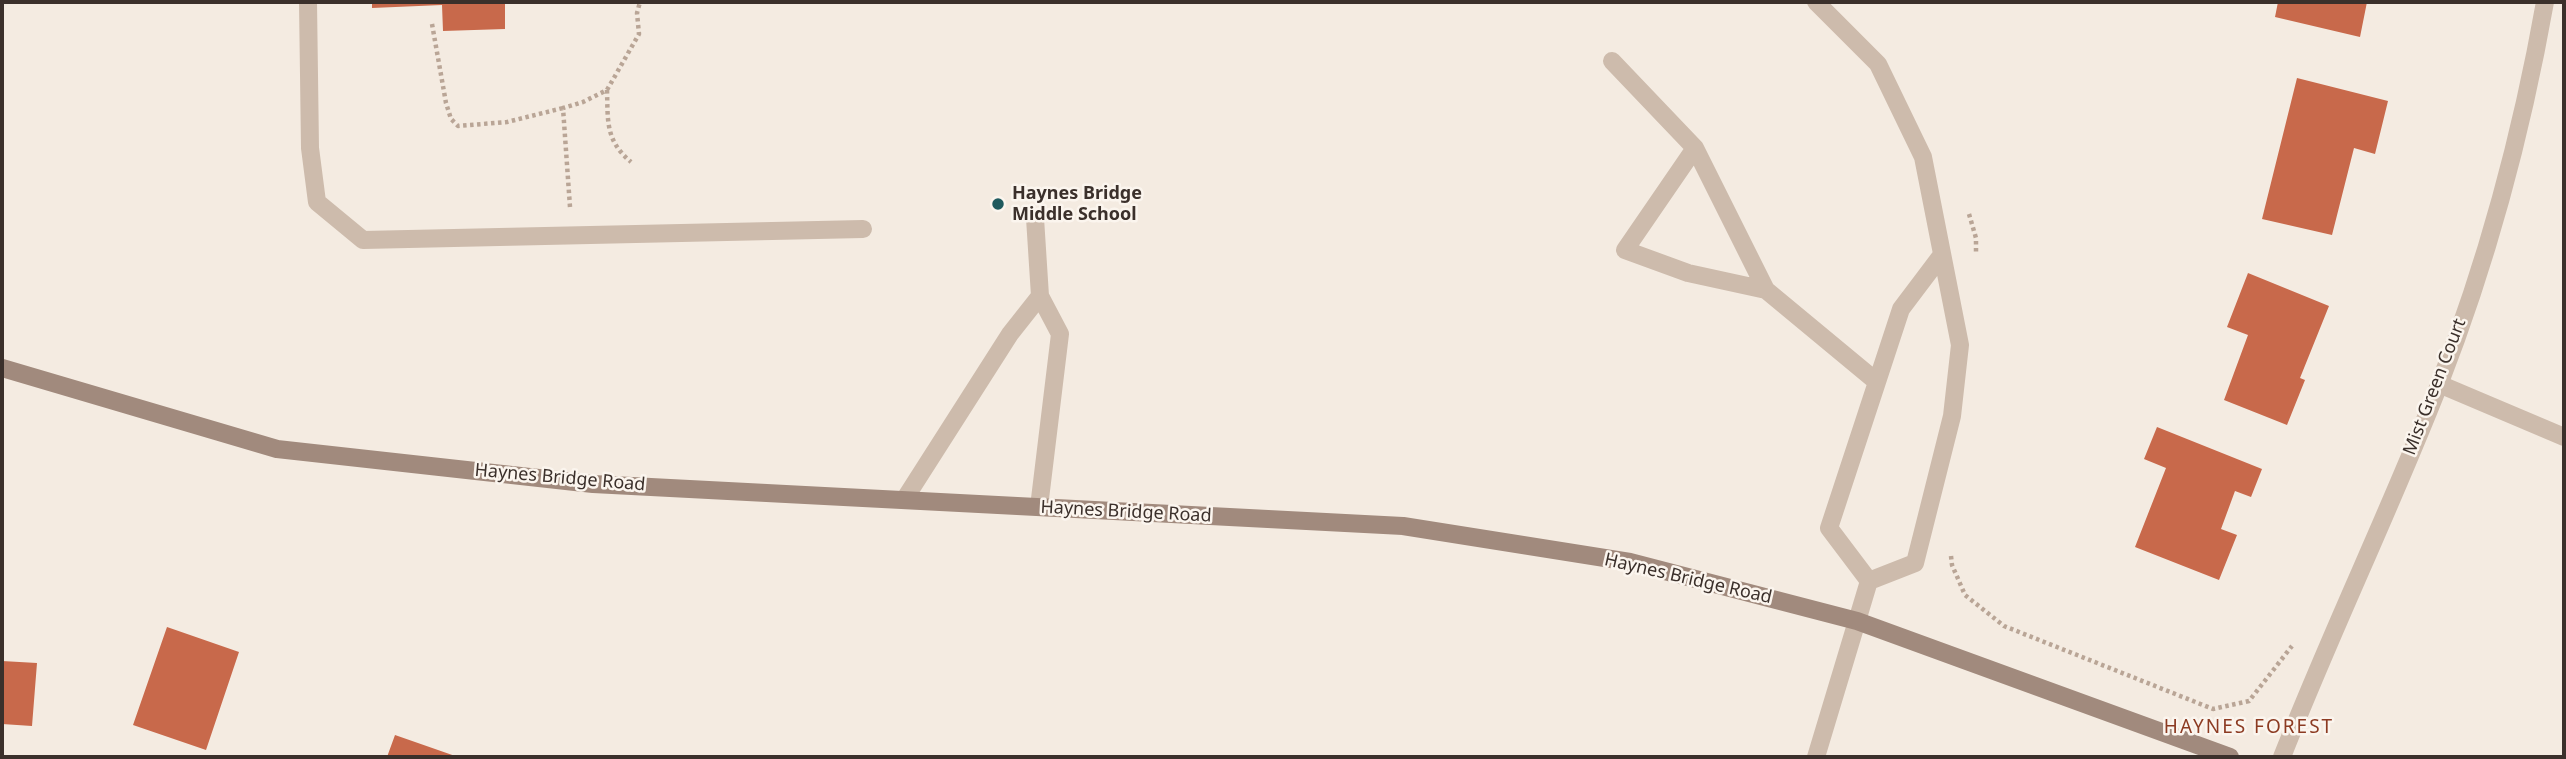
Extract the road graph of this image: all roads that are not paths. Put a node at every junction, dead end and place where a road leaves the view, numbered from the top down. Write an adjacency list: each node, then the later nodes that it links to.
1 (308, 2): 7 (street)
2 (1816, 2): 8 (street)
3 (2545, 2): 13 (street, Mist Green Court)
4 (1612, 61): 5 (street)
5 (1695, 148): 9 (street); 9 (street)
6 (1035, 218): 10 (street)
7 (863, 229)
8 (1941, 256): 12 (street); 17 (street)
9 (1766, 289): 12 (street)
10 (1040, 296): 15 (street); 16 (street)
11 (2, 368): 15 (main road, Haynes Bridge Road)
12 (1877, 382): 17 (street)
13 (2439, 384): 14 (street); 21 (street, Mist Green Court)
14 (2564, 437)
15 (904, 500): 16 (main road, Haynes Bridge Road)
16 (1039, 507): 18 (main road, Haynes Bridge Road)
17 (1870, 581): 18 (street)
18 (1857, 621): 19 (street); 20 (main road, Haynes Bridge Road)
19 (1816, 757)
20 (2230, 757)
21 (2282, 757)

